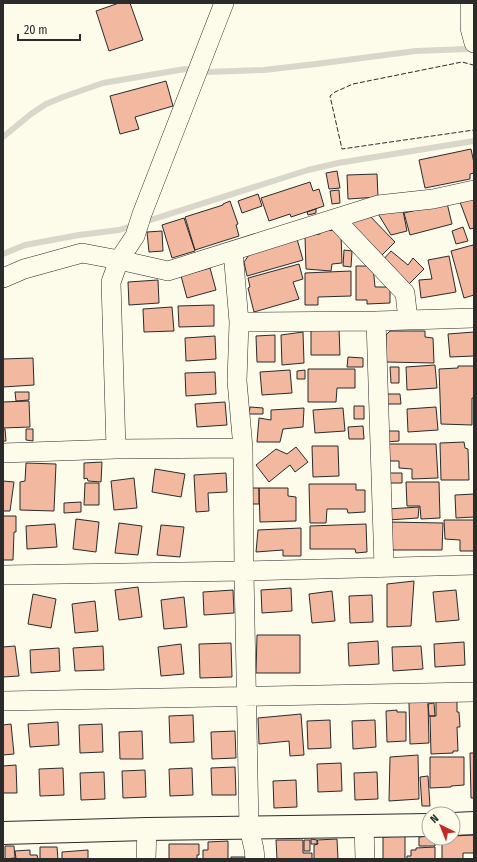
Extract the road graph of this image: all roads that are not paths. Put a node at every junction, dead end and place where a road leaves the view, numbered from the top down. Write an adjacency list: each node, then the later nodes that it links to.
1 (224, 3): 7 (street)
2 (470, 3): 3 (street)
3 (472, 36)
4 (474, 190): 5 (street)
5 (335, 219): 6 (street); 10 (street)
6 (233, 251): 7 (street); 12 (street)
7 (120, 260): 8 (street); 14 (street)
8 (3, 278)
9 (474, 318): 10 (street)
10 (408, 320): 11 (street)
11 (376, 321): 12 (street); 17 (street)
12 (239, 322): 13 (street)
13 (243, 448): 14 (street); 18 (street)
14 (116, 449): 15 (street)
15 (3, 454)
16 (474, 564): 17 (street)
17 (384, 567): 18 (street)
18 (244, 571): 19 (street); 21 (street)
19 (3, 576)
20 (474, 692): 21 (street)
21 (246, 696): 22 (street); 27 (street)
22 (3, 701)
23 (474, 823): 24 (street)
24 (461, 824)
25 (421, 825): 26 (street)
26 (364, 826): 27 (street); 32 (street)
27 (250, 828): 28 (street); 31 (street)
28 (146, 829): 29 (street); 30 (street)
29 (3, 833)
30 (146, 859)
31 (255, 859)
32 (365, 859)

